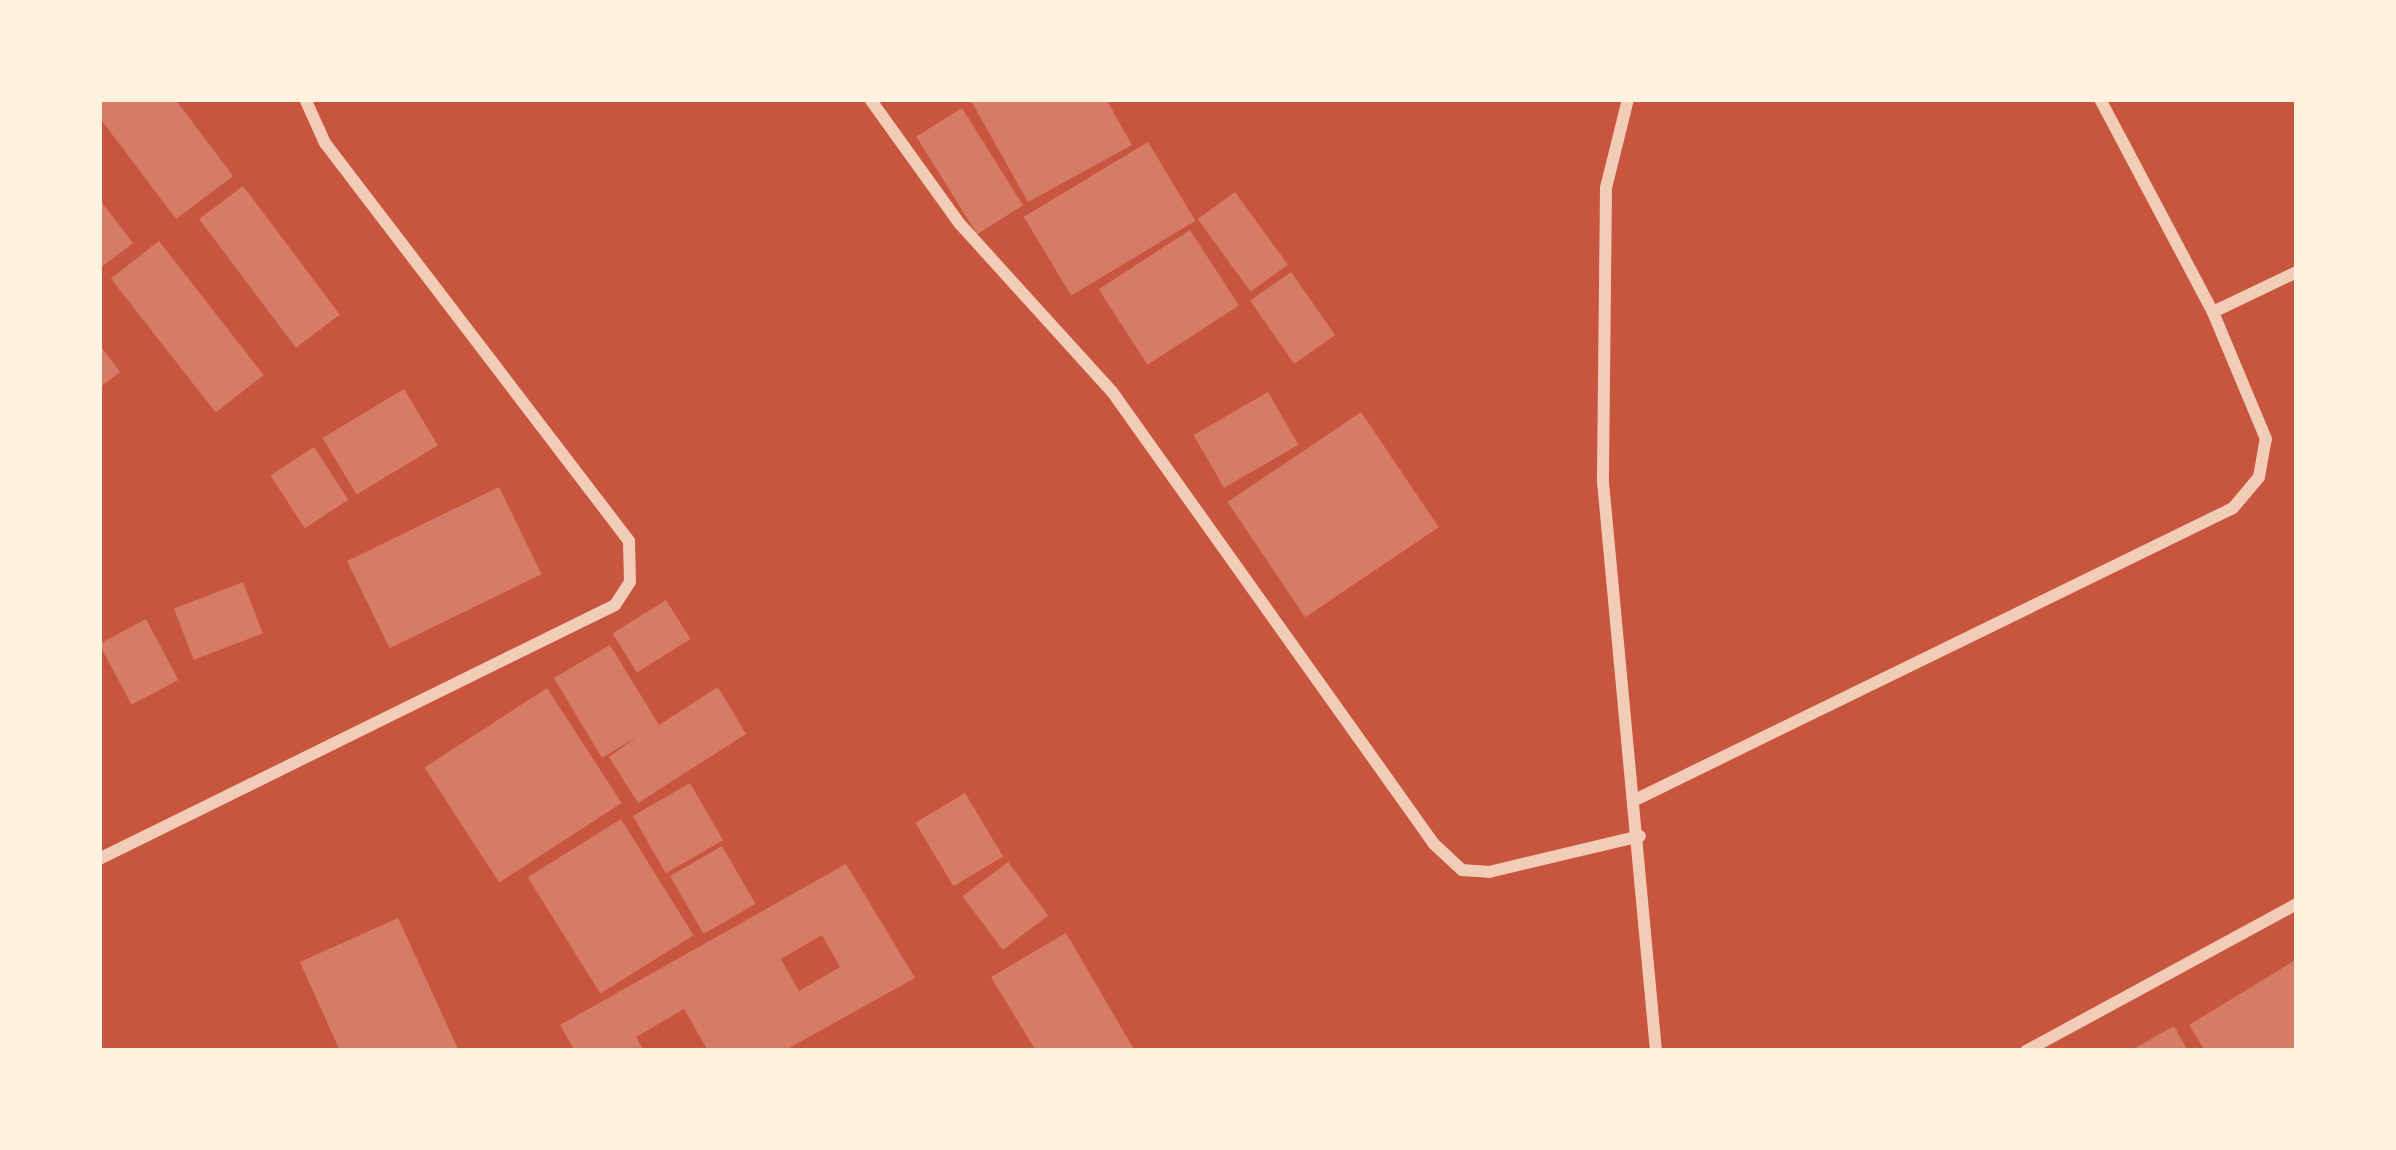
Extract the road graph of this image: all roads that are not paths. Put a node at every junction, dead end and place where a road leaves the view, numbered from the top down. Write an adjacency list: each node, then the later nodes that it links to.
1 (304, 99): 9 (street)
2 (870, 99): 8 (street)
3 (1628, 99): 7 (street)
4 (2100, 99): 6 (street)
5 (2297, 272): 6 (street)
6 (2213, 312): 7 (street)
7 (1636, 799): 8 (street)
8 (1640, 836): 11 (street)
9 (99, 860)
10 (2297, 904): 12 (street)
11 (1656, 1051)
12 (2026, 1051)

